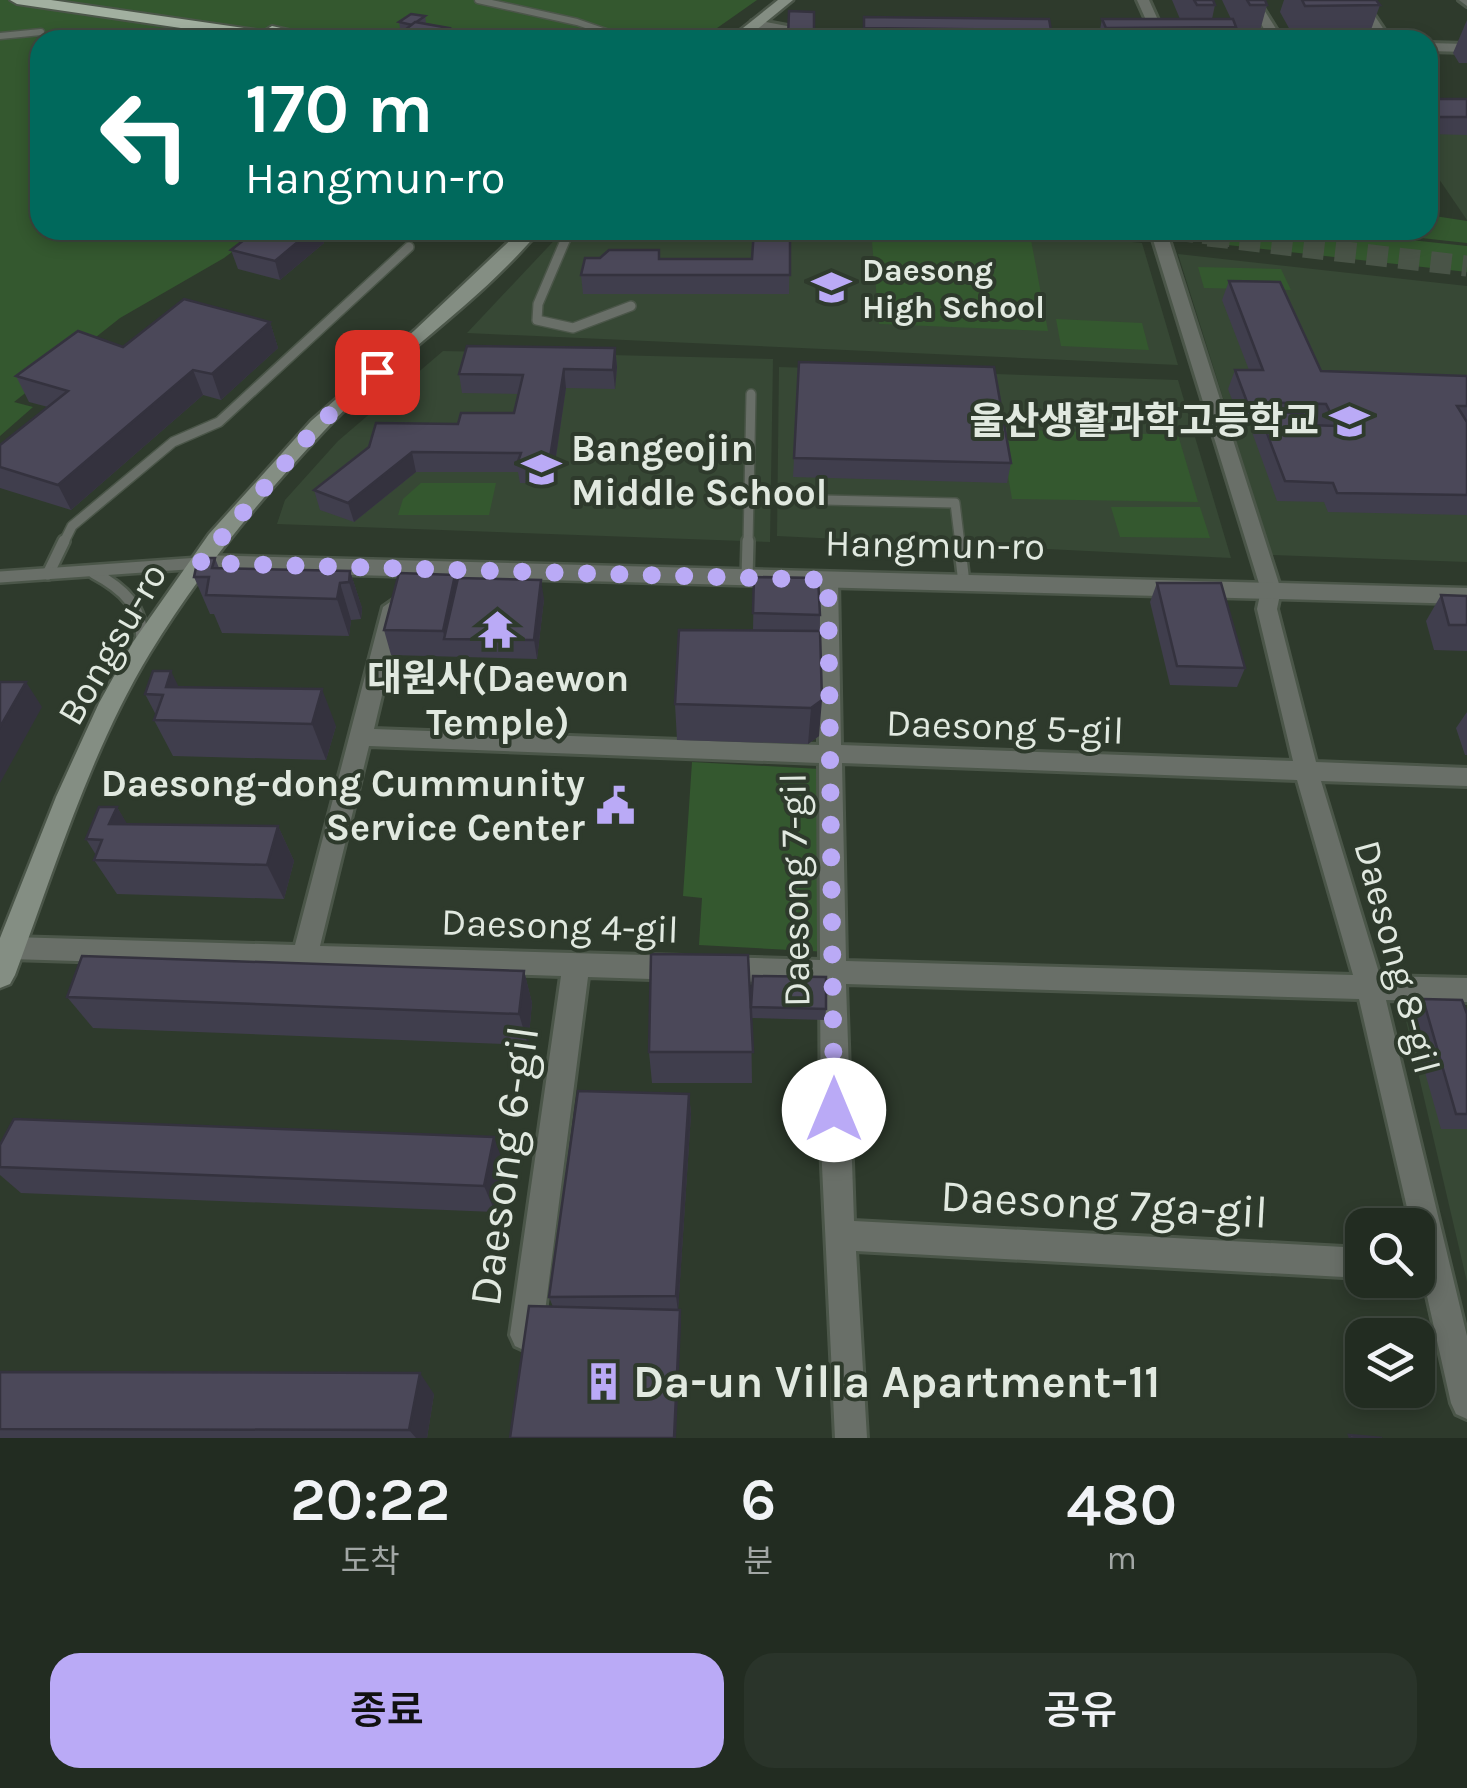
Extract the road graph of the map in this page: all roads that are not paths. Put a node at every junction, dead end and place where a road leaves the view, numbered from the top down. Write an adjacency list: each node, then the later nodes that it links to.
1 (17, 0): 9 (highway)
2 (478, 0): 15 (lane)
3 (786, 0): 8 (main road)
4 (1143, 0): 18 (street)
5 (1252, 0): 19 (street)
6 (1358, 0): 20 (street)
7 (8, 16): 9 (highway)
8 (756, 24): 10 (street); 16 (main road)
9 (188, 28): 11 (highway); 12 (highway); 13 (highway); 14 (highway)
10 (782, 29): 17 (street)
11 (192, 30)
12 (196, 30)
13 (205, 30)
14 (265, 30)
15 (601, 30)
16 (748, 30)
17 (787, 30)
18 (1156, 30)
19 (1271, 30)
20 (1378, 30)
21 (30, 33): 22 (lane)
22 (0, 36)
23 (1438, 47): 24 (street)
24 (1467, 48)
25 (519, 240): 32 (main road, Bongsu-ro)
26 (568, 240): 29 (lane)
27 (1161, 240): 40 (street, Daesong 8-gil)
28 (409, 248): 35 (lane)
29 (631, 306)
30 (751, 394): 37 (lane)
31 (823, 500): 39 (lane)
32 (200, 563): 33 (street, Hangmun-ro); 34 (lane); 42 (main road, Bongsu-ro)
33 (402, 570): 37 (street, Hangmun-ro); 43 (street)
34 (90, 571): 35 (lane); 42 (lane)
35 (48, 574): 36 (lane)
36 (0, 578)
37 (747, 578): 38 (street, Hangmun-ro)
38 (828, 580): 39 (street, Hangmun-ro); 44 (street, Daesong 7-gil)
39 (964, 584): 40 (street, Hangmun-ro)
40 (1271, 590): 41 (street, Hangmun-ro); 45 (street, Daesong 8-gil)
41 (1467, 596)
42 (141, 648): 47 (main road, Bongsu-ro)
43 (360, 737): 44 (street, Daesong 5-gil); 48 (street)
44 (831, 756): 45 (street, Daesong 5-gil); 50 (street, Daesong 7-gil)
45 (1307, 773): 46 (street, Daesong 5-gil); 52 (street, Daesong 8-gil)
46 (1467, 778)
47 (11, 948): 48 (street, Daesong 4-gil); 51 (main road, Bongsu-ro)
48 (304, 956): 49 (street, Daesong 4-gil)
49 (576, 965): 50 (street, Daesong 4-gil); 58 (street, Daesong 6-gil)
50 (834, 972): 52 (street, Daesong 4-gil); 55 (street, Daesong 7-gil)
51 (0, 975)
52 (1370, 987): 53 (street, Daesong 4-gil); 54 (street, Daesong 8-gil)
53 (1467, 990)
54 (1414, 1208)
55 (841, 1235): 56 (street, Daesong 7ga-gil); 60 (street, Daesong 7-gil)
56 (1345, 1262)
57 (1435, 1297): 59 (street, Daesong 8-gil)
58 (523, 1359)
59 (1467, 1403)
60 (851, 1438)

